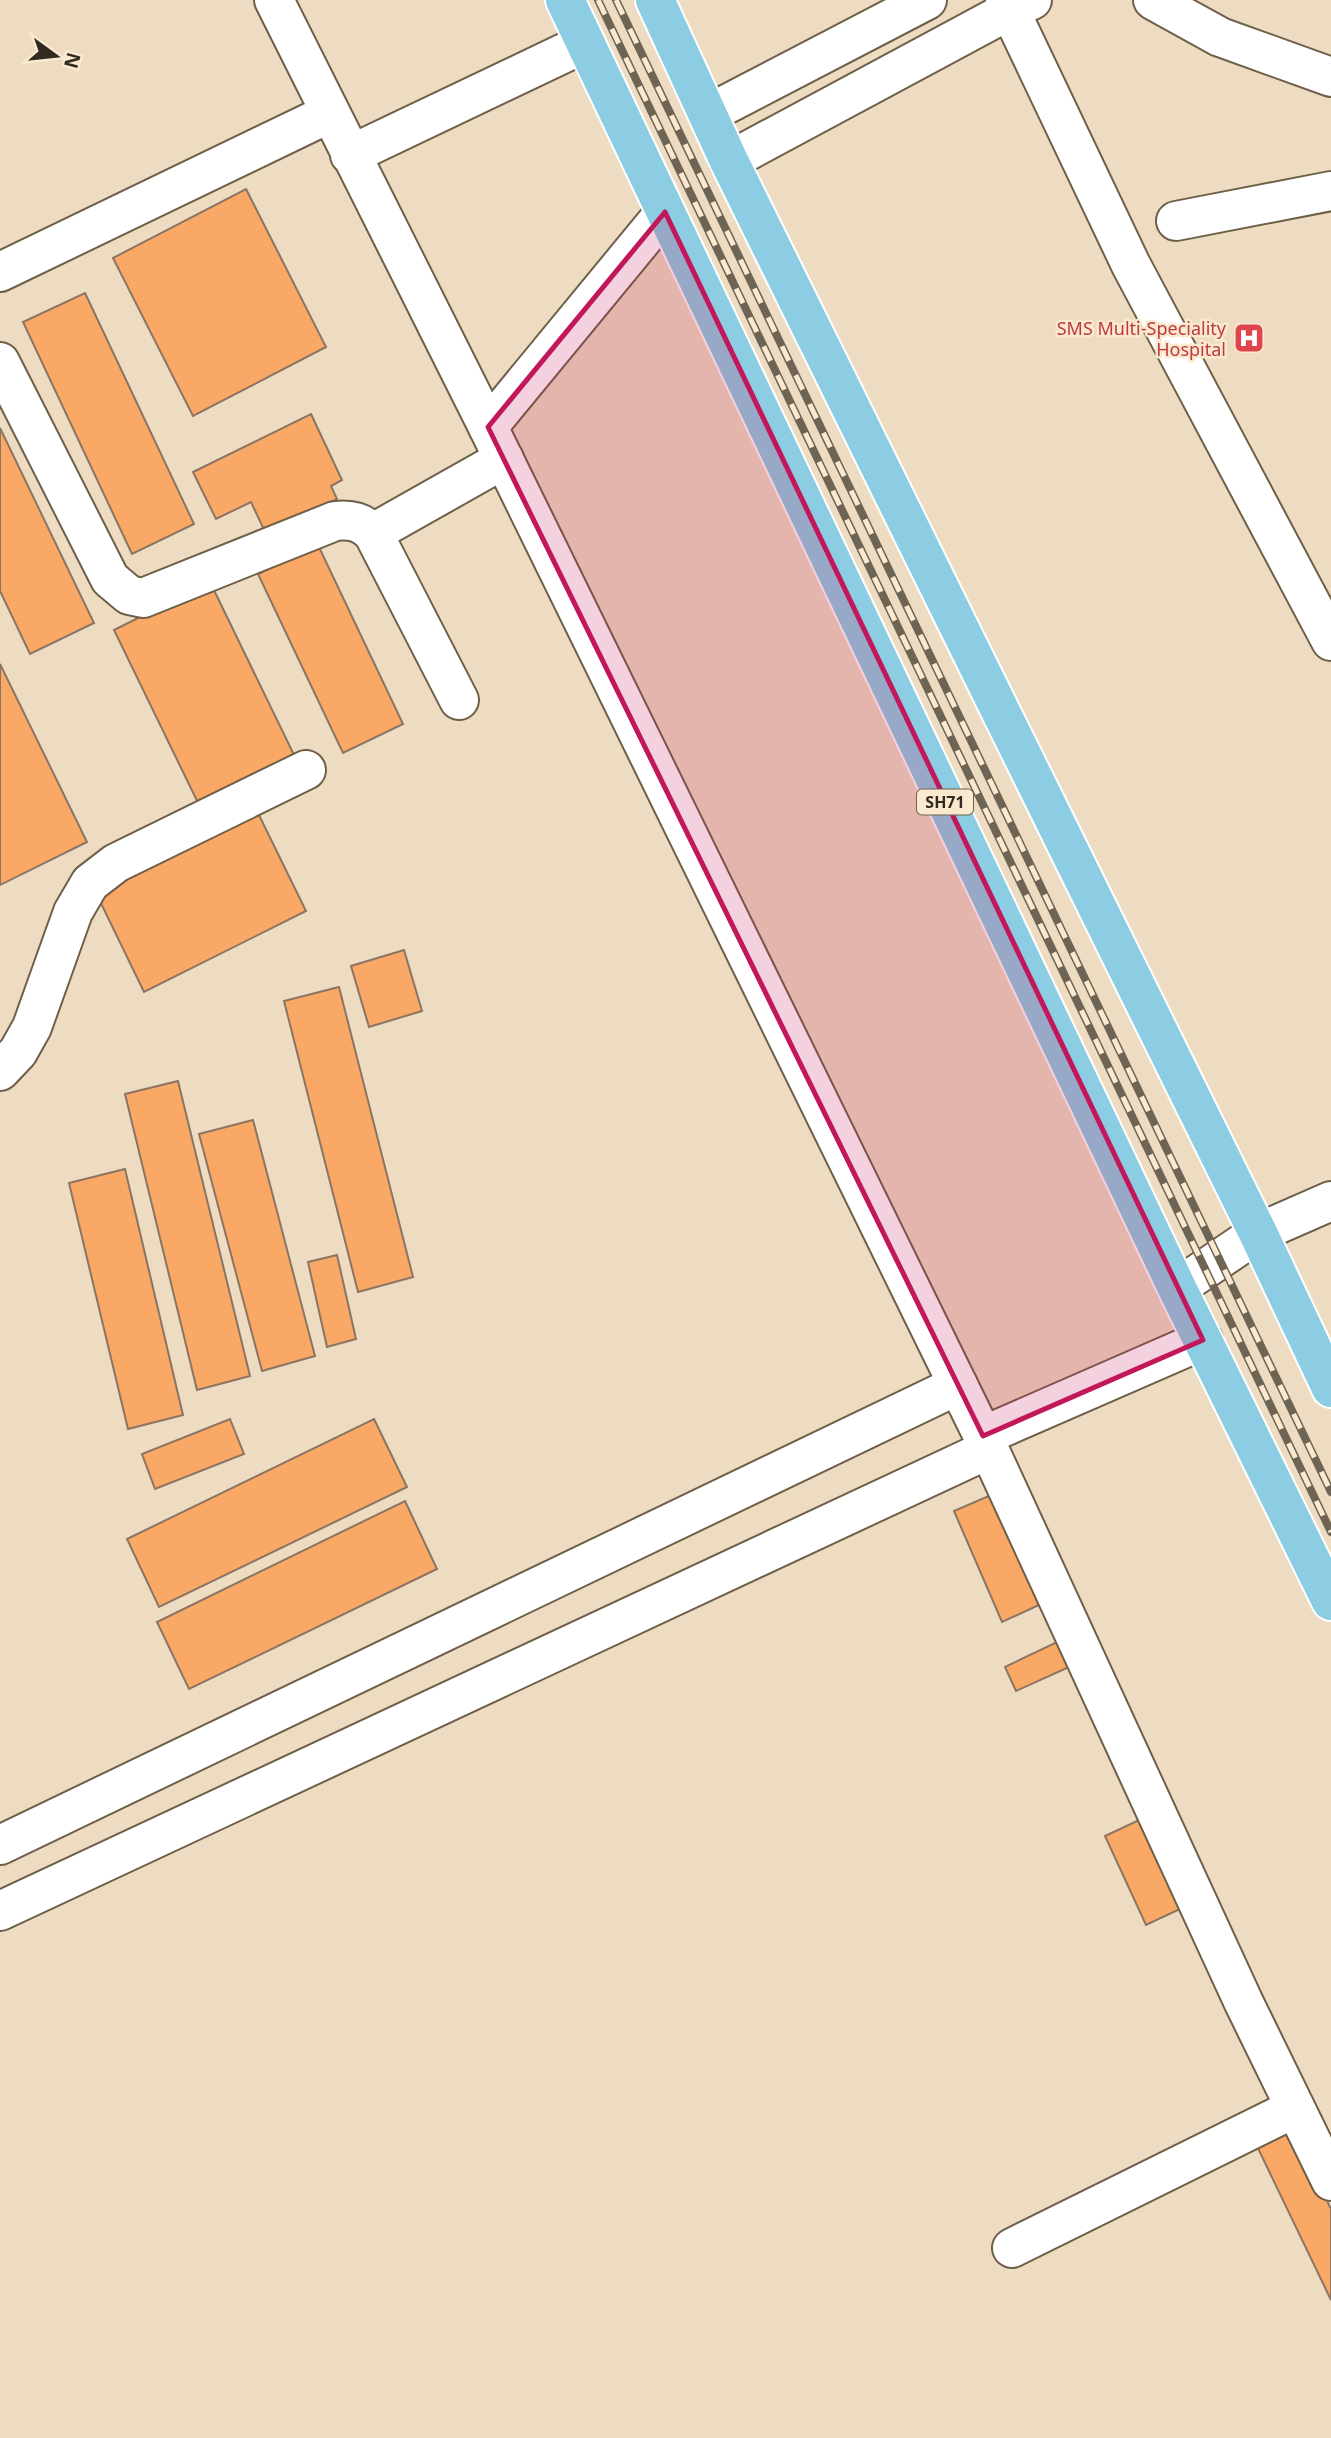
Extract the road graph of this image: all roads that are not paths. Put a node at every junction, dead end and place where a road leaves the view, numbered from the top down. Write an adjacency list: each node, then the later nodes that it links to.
1 (274, 0): 9 (street)
2 (565, 0): 7 (main road, SH71)
3 (655, 0): 10 (main road)
4 (927, 0): 10 (street)
5 (1153, 0): 8 (street)
6 (1016, 3): 12 (street); 20 (street)
7 (585, 43): 11 (street); 14 (main road, SH71)
8 (1331, 77)
9 (330, 113): 11 (street); 16 (street)
10 (708, 114): 12 (main road)
11 (350, 155): 18 (street)
12 (729, 161): 25 (main road)
13 (1331, 191): 15 (street)
14 (665, 212): 18 (street); 26 (main road, SH71)
15 (1176, 221)
16 (0, 272)
17 (0, 362): 19 (street)
18 (496, 443): 19 (street); 28 (street)
19 (373, 533): 21 (street)
20 (1331, 641)
21 (459, 700)
22 (306, 770): 23 (street)
23 (0, 1071)
24 (1331, 1201): 25 (street)
25 (1258, 1233): 26 (street); 29 (main road)
26 (1177, 1287): 27 (main road, SH71)
27 (1203, 1340): 30 (street); 31 (main road, SH71)
28 (958, 1385): 30 (street); 32 (street)
29 (1331, 1388)
30 (986, 1443): 33 (street); 34 (street)
31 (1331, 1601)
32 (0, 1844)
33 (0, 1911)
34 (1295, 2108): 35 (street); 36 (street)
35 (1331, 2181)
36 (1012, 2248)

